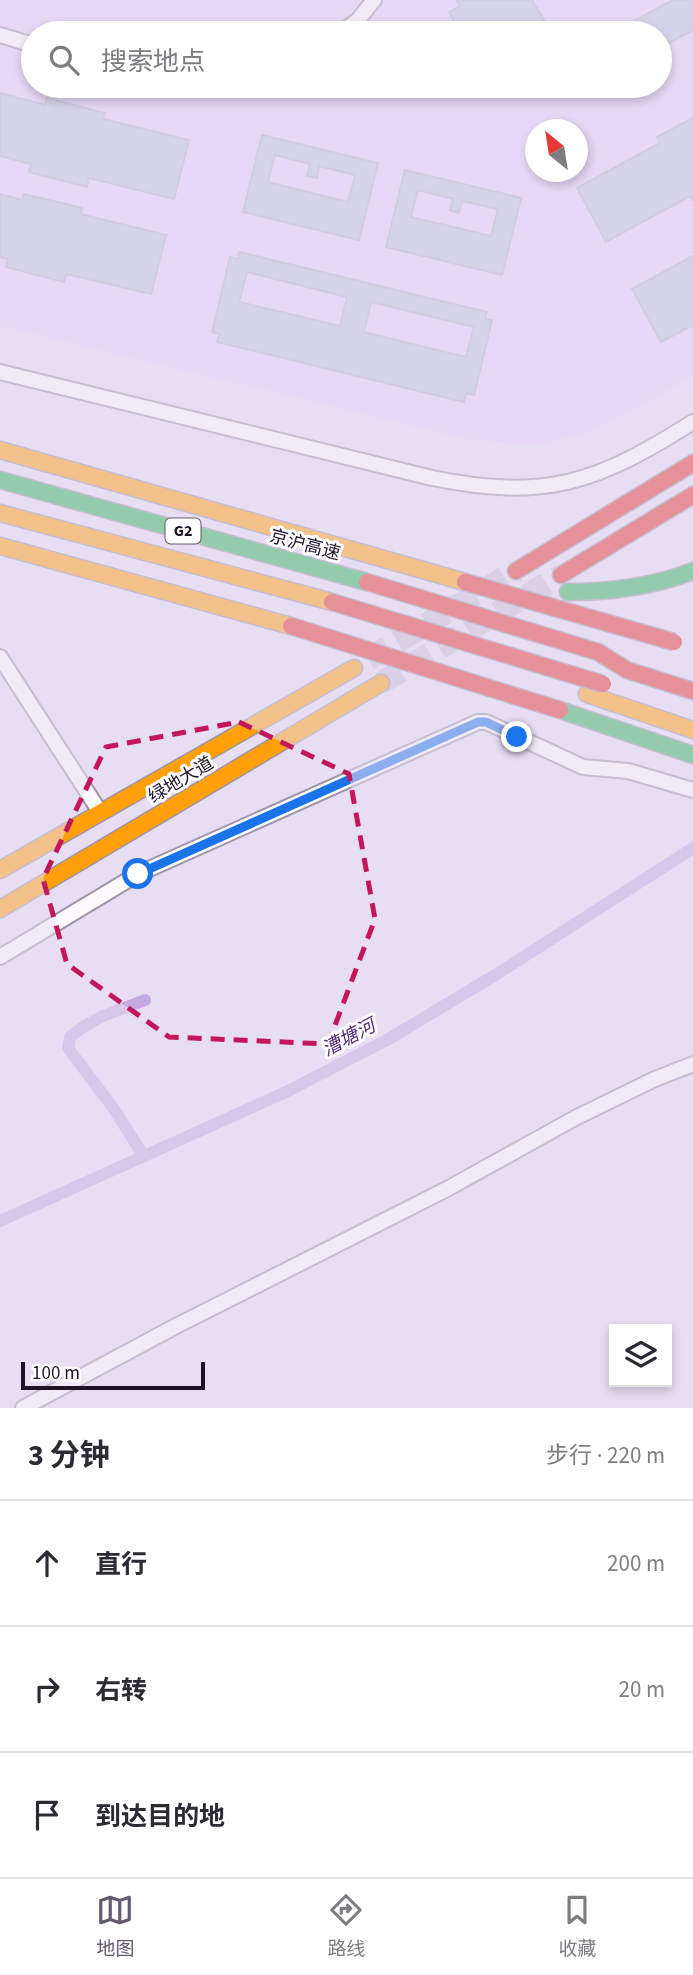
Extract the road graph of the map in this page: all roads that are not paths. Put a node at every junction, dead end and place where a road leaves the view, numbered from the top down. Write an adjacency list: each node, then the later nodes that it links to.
1 (374, 0): 2 (street)
2 (357, 21)
3 (0, 35): 4 (street)
4 (21, 41)
5 (0, 372): 6 (street)
6 (693, 422)
7 (0, 450): 16 (main road)
8 (693, 463): 13 (main road)
9 (0, 480): 19 (main road, 京沪高速 / G2, bridge)
10 (693, 495): 15 (main road)
11 (0, 513): 17 (main road, G2)
12 (0, 546): 27 (main road, bridge)
13 (516, 571)
14 (693, 571): 16 (main road, bridge)
15 (561, 575)
16 (465, 582): 18 (main road, bridge)
17 (326, 606): 25 (main road, G2, bridge); 26 (main road, G2)
18 (693, 648)
19 (598, 652): 22 (main road, 京沪高速 / G2); 24 (main road, 京沪高速 / G2)
20 (0, 657): 29 (street)
21 (354, 668): 29 (main road, 绿地大道)
22 (693, 676)
23 (381, 683): 31 (main road, 绿地大道)
24 (693, 691)
25 (693, 713)
26 (693, 730)
27 (693, 755)
28 (693, 790): 32 (street)
29 (100, 812): 30 (main road, 绿地大道)
30 (0, 870)
31 (0, 909)
32 (0, 957)
33 (693, 1064): 34 (street)
34 (23, 1408)

